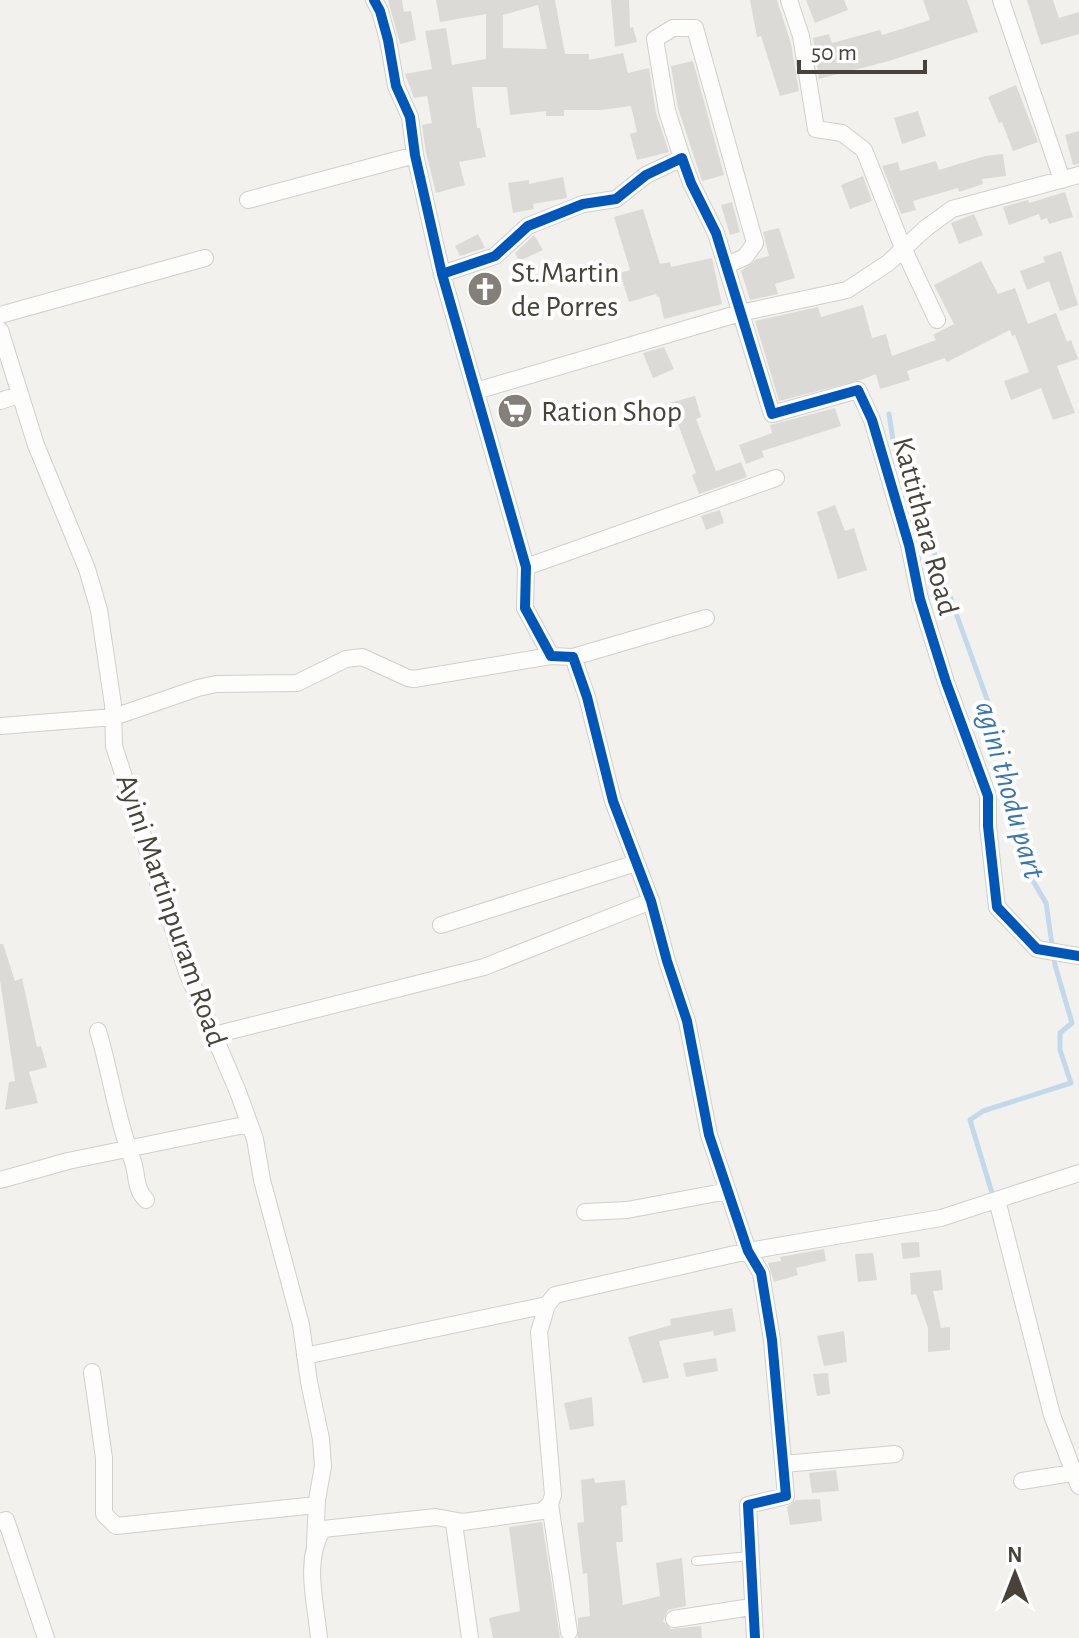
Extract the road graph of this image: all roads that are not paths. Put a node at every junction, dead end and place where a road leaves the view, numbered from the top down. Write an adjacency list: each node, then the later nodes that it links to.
1 (374, 0): 4 (street)
2 (789, 0): 9 (street)
3 (1001, 0): 7 (street)
4 (415, 155): 8 (street); 12 (street)
5 (682, 158): 11 (street, Kattithara Road); 11 (street, Kattithara Road); 12 (street)
6 (1079, 175): 7 (street)
7 (1062, 180): 9 (street)
8 (248, 200)
9 (903, 248): 13 (street); 15 (street)
10 (205, 258): 14 (street)
11 (727, 265): 13 (street, Kattithara Road)
12 (442, 274): 17 (street)
13 (740, 313): 17 (street); 30 (street, Kattithara Road)
14 (0, 315)
15 (937, 320)
16 (0, 330): 18 (street, Ayini Martinpuram Road)
17 (476, 391): 21 (street)
18 (19, 395): 19 (street); 25 (street, Ayini Martinpuram Road)
19 (0, 401)
20 (776, 478): 21 (street)
21 (526, 567): 23 (street)
22 (706, 618): 24 (street)
23 (551, 656): 24 (street); 25 (street)
24 (573, 657): 27 (street)
25 (114, 717): 26 (street); 32 (street, Ayini Martinpuram Road)
26 (0, 726)
27 (636, 863): 28 (street); 29 (street)
28 (651, 901): 32 (street); 37 (street)
29 (441, 925)
30 (1072, 955)
31 (98, 1031): 34 (street)
32 (214, 1035): 33 (street, Ayini Martinpuram Road)
33 (249, 1124): 34 (street); 43 (street, Ayini Martinpuram Road)
34 (127, 1149): 36 (street); 38 (street)
35 (1079, 1173): 39 (street)
36 (0, 1180)
37 (728, 1191): 40 (street); 41 (street)
38 (146, 1200)
39 (997, 1200): 41 (street); 47 (street)
40 (585, 1212)
41 (748, 1251): 42 (street); 46 (street)
42 (547, 1305): 43 (street); 49 (street)
43 (305, 1356): 50 (street, Ayini Martinpuram Road)
44 (92, 1372): 50 (street)
45 (895, 1454): 46 (street)
46 (784, 1464): 54 (street)
47 (1077, 1477): 48 (street)
48 (1022, 1481)
49 (550, 1504): 52 (street); 58 (street)
50 (316, 1505): 53 (street, Ayini Martinpuram Road)
51 (0, 1522): 59 (street)
52 (454, 1523): 53 (street); 61 (street)
53 (315, 1544): 60 (street, Ayini Martinpuram Road)
54 (750, 1556): 55 (lane); 56 (street)
55 (696, 1561)
56 (751, 1607): 57 (street); 62 (street)
57 (674, 1619)
58 (569, 1632)
59 (46, 1638)
60 (319, 1638)
61 (470, 1638)
62 (755, 1638)

